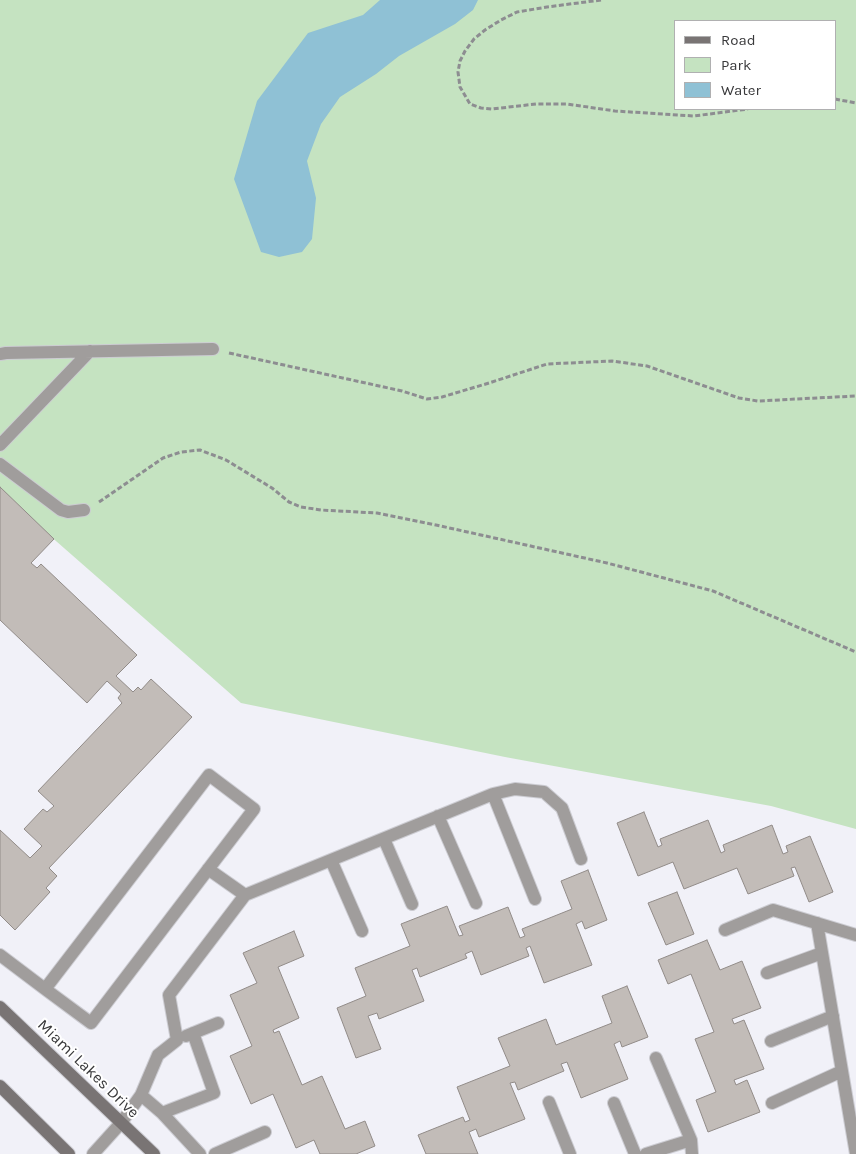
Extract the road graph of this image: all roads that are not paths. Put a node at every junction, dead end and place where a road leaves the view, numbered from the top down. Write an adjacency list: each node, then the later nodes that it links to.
1 (213, 349): 2 (lane)
2 (90, 351): 3 (lane); 4 (lane)
3 (0, 354)
4 (0, 445)
5 (0, 464): 6 (lane)
6 (84, 510)
7 (493, 794): 8 (lane); 10 (lane); 14 (lane)
8 (438, 816): 9 (lane); 15 (lane)
9 (384, 839): 11 (lane); 16 (lane)
10 (581, 859)
11 (332, 860): 13 (lane); 19 (lane)
12 (208, 869): 13 (lane); 24 (lane); 24 (lane)
13 (245, 895): 29 (lane)
14 (535, 899)
15 (476, 902)
16 (412, 904)
17 (817, 923): 18 (lane); 20 (lane); 21 (lane)
18 (724, 930)
19 (362, 931)
20 (856, 934)
21 (822, 953): 23 (lane); 26 (lane)
22 (0, 955): 24 (lane)
23 (767, 974)
24 (45, 989)
25 (0, 1007): 39 (main road, Miami Lakes Drive)
26 (833, 1016): 30 (lane); 32 (lane)
27 (218, 1023): 28 (lane)
28 (193, 1033): 29 (lane); 38 (lane)
29 (176, 1040): 34 (lane)
30 (771, 1041)
31 (656, 1058): 41 (lane)
32 (842, 1071): 37 (lane); 51 (lane)
33 (0, 1086): 42 (main road)
34 (142, 1095): 38 (lane); 39 (lane)
35 (549, 1102): 47 (lane)
36 (614, 1103): 48 (lane)
37 (772, 1103)
38 (162, 1113): 45 (lane)
39 (121, 1122): 43 (lane); 44 (main road, Miami Lakes Drive)
40 (266, 1132): 46 (lane)
41 (691, 1140): 49 (lane); 50 (lane)
42 (70, 1154)
43 (93, 1154)
44 (154, 1154)
45 (200, 1154)
46 (215, 1154)
47 (570, 1154)
48 (634, 1154)
49 (646, 1154)
50 (692, 1154)
51 (856, 1154)

